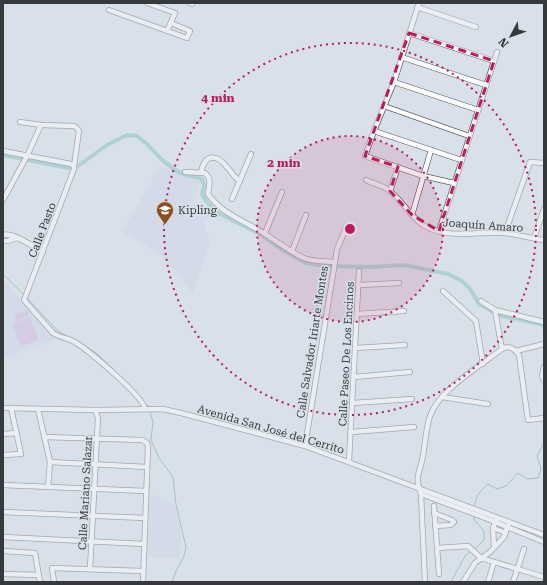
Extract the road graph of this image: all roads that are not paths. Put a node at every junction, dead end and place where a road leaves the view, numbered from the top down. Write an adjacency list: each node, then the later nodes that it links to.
1 (148, 3): 4 (street)
2 (418, 5): 5 (street); 7 (street)
3 (108, 10): 6 (street)
4 (171, 23): 6 (street); 6 (street)
5 (476, 27)
6 (167, 31)
7 (409, 33): 9 (street); 10 (street)
8 (497, 52): 10 (street)
9 (401, 57): 11 (street); 12 (street)
10 (494, 62): 12 (street)
11 (394, 82): 13 (street); 14 (street)
12 (486, 85): 14 (street)
13 (384, 106): 17 (street); 18 (street)
14 (478, 110): 18 (street)
15 (20, 122): 16 (street)
16 (41, 125): 22 (street); 25 (street, Calle Pasto)
17 (374, 130): 19 (street); 26 (street)
18 (469, 136): 23 (street)
19 (431, 150): 23 (street); 29 (street)
20 (3, 151): 22 (street)
21 (252, 154): 31 (street)
22 (26, 158): 25 (street); 36 (street)
23 (461, 160): 32 (street)
24 (544, 163): 43 (street)
25 (74, 167): 50 (street, Calle Pasto)
26 (398, 167): 29 (street); 33 (street)
27 (185, 172): 28 (street)
28 (201, 172): 31 (street); 42 (street, Calle Salvador Iriarte Montes)
29 (423, 176): 32 (street); 39 (street)
30 (366, 180): 33 (street, Joaquín Amaro)
31 (240, 181): 35 (street)
32 (454, 183): 41 (street)
33 (390, 191): 39 (street, Joaquín Amaro)
34 (282, 192): 42 (street)
35 (232, 199)
36 (3, 200)
37 (544, 209): 46 (street)
38 (306, 215): 49 (street)
39 (412, 215): 41 (street, Joaquín Amaro)
40 (347, 226): 51 (street)
41 (439, 232): 43 (street, Joaquín Amaro)
42 (265, 233): 49 (street, Calle Salvador Iriarte Montes)
43 (505, 233): 46 (street, Joaquín Amaro)
44 (3, 235): 45 (street)
45 (17, 238): 48 (street); 50 (street)
46 (534, 238): 47 (street, Joaquín Amaro)
47 (544, 240)
48 (3, 241)
49 (292, 251): 51 (street, Calle Salvador Iriarte Montes)
50 (43, 252): 78 (street, Calle Pasto)
51 (334, 265): 89 (street, Calle Salvador Iriarte Montes)
52 (359, 271): 54 (street, Calle Paseo De Los Encinos)
53 (399, 282): 54 (street)
54 (358, 285): 59 (street, Calle Paseo De Los Encinos)
55 (443, 291): 66 (street)
56 (481, 301): 57 (street)
57 (495, 310): 60 (street); 64 (street)
58 (404, 311): 59 (street)
59 (357, 314): 63 (street, Calle Paseo De Los Encinos)
60 (544, 322)
61 (544, 344): 65 (street)
62 (405, 345): 63 (street)
63 (355, 348): 69 (street, Calle Paseo De Los Encinos)
64 (502, 349): 65 (street); 66 (street)
65 (516, 351): 82 (street)
66 (483, 364): 71 (street)
67 (544, 367): 70 (street)
68 (410, 372): 69 (street)
69 (354, 377): 73 (street, Calle Paseo De Los Encinos)
70 (544, 380)
71 (442, 397): 74 (street); 97 (street)
72 (412, 399): 73 (street)
73 (353, 403): 84 (street, Calle Paseo De Los Encinos)
74 (488, 404)
75 (3, 408): 76 (street, Avenida San José del Cerrito)
76 (11, 408): 77 (street, Avenida San José del Cerrito); 86 (street)
77 (38, 409): 79 (street, Avenida San José del Cerrito); 87 (street)
78 (145, 409): 80 (street, Avenida San José del Cerrito); 89 (street, Avenida San José del Cerrito)
79 (95, 410): 80 (street, Avenida San José del Cerrito); 81 (street, Calle Mariano Salazar)
80 (103, 410): 81 (street, Calle Mariano Salazar)
81 (98, 418): 88 (street, Calle Mariano Salazar)
82 (544, 418)
83 (414, 427): 84 (street)
84 (352, 432): 91 (street, Calle Paseo De Los Encinos)
85 (3, 434): 86 (street)
86 (16, 434): 90 (street)
87 (44, 437): 88 (street); 92 (street)
88 (97, 439): 93 (street, Calle Mariano Salazar); 94 (street)
89 (305, 446): 91 (street, Avenida San José del Cerrito)
90 (3, 455)
91 (349, 461): 97 (street, Avenida San José del Cerrito)
92 (50, 462): 93 (street); 96 (street)
93 (96, 464): 94 (street); 98 (street, Calle Mariano Salazar)
94 (147, 467): 99 (street)
95 (3, 485): 96 (street)
96 (48, 487): 98 (street)
97 (418, 487): 100 (street); 102 (street, Avenida San José del Cerrito)
98 (94, 489): 99 (street); 105 (street, Calle Mariano Salazar)
99 (146, 492): 106 (street)
100 (421, 494): 102 (street, Avenida San José del Cerrito); 133 (street)
101 (434, 506): 104 (street)
102 (470, 510): 107 (street, Avenida San José del Cerrito)
103 (3, 512): 105 (street)
104 (434, 513): 109 (street); 109 (street)
105 (93, 516): 106 (street); 114 (street, Calle Mariano Salazar)
106 (145, 518): 116 (street)
107 (496, 520): 108 (street, Avenida San José del Cerrito); 110 (street)
108 (508, 524): 111 (street); 112 (street, Avenida San José del Cerrito); 115 (street, Avenida San José del Cerrito)
109 (435, 526): 118 (street)
110 (493, 528): 111 (street); 117 (street)
111 (506, 533): 117 (street)
112 (544, 535)
113 (3, 537): 114 (street)
114 (91, 541): 116 (street); 123 (street, Calle Mariano Salazar)
115 (544, 542)
116 (144, 544): 125 (street)
117 (494, 547): 121 (street)
118 (437, 548): 121 (street); 127 (street)
119 (524, 549): 124 (street)
120 (3, 551): 128 (street)
121 (479, 556): 122 (street); 134 (street)
122 (494, 562): 124 (street); 135 (street)
123 (90, 569): 125 (street); 131 (street)
124 (517, 569): 129 (street); 136 (street)
125 (143, 571): 132 (street)
126 (3, 574): 128 (street)
127 (439, 574)
128 (39, 575): 130 (street)
129 (542, 576): 137 (street)
130 (40, 582)
131 (54, 582)
132 (143, 582)
133 (425, 582)
134 (463, 582)
135 (488, 582)
136 (513, 582)
137 (538, 582)

